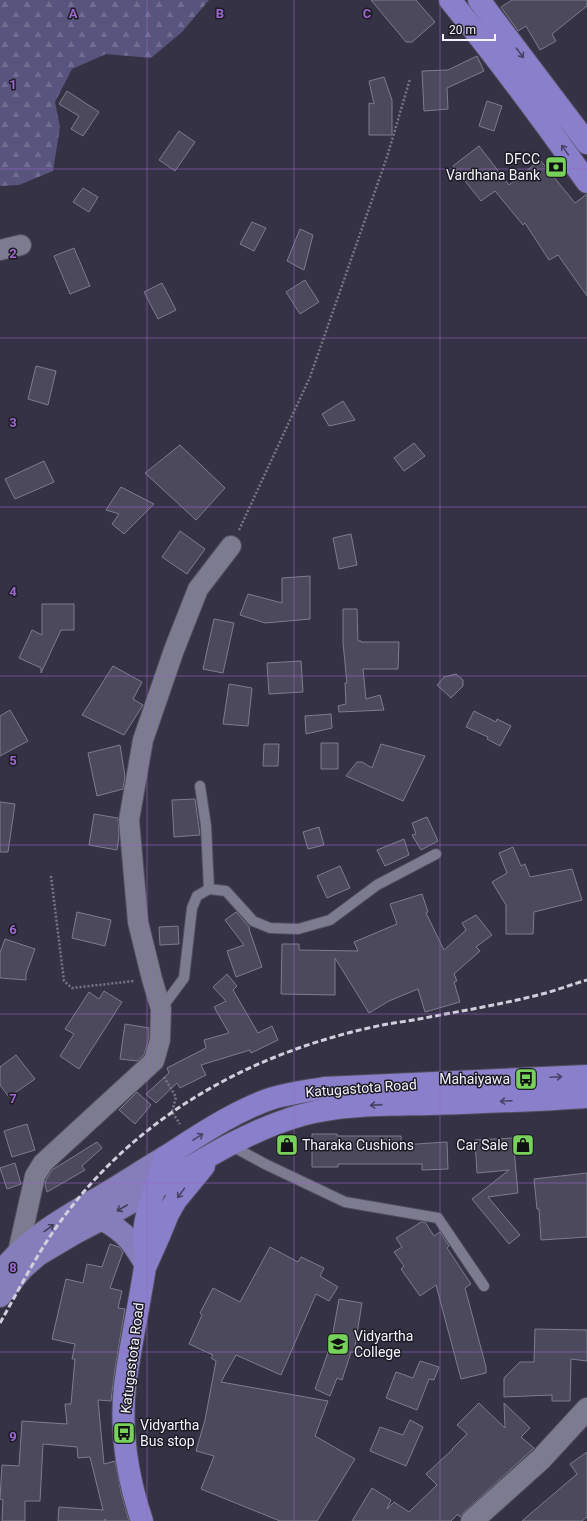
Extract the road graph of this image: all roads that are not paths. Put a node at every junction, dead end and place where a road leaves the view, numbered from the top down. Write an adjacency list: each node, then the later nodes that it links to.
1 (450, 0): 4 (highway, one-way to 1)
2 (479, 0): 3 (highway, one-way to 3)
3 (587, 144)
4 (587, 182)
5 (21, 245): 6 (street)
6 (0, 250)
7 (231, 546): 11 (street)
8 (200, 786): 10 (lane)
9 (436, 854): 10 (lane)
10 (209, 889): 11 (lane)
11 (161, 1009): 18 (street)
12 (587, 1076): 15 (highway, Katugastota Road, one-way to 12)
13 (587, 1097): 14 (highway, Katugastota Road, one-way to 14)
14 (222, 1148): 16 (highway); 19 (highway, Katugastota Road, one-way to 19); 21 (lane)
15 (165, 1157): 16 (highway, Katugastota Road); 18 (main road, one-way to 15)
16 (156, 1188): 17 (main road, one-way to 17); 19 (highway, Katugastota Road)
17 (102, 1219): 19 (main road); 22 (main road)
18 (18, 1252): 20 (main road)
19 (146, 1265): 24 (highway, Katugastota Road)
20 (0, 1273)
21 (484, 1286)
22 (0, 1296)
23 (587, 1409): 25 (street)
24 (142, 1521)
25 (472, 1521)

